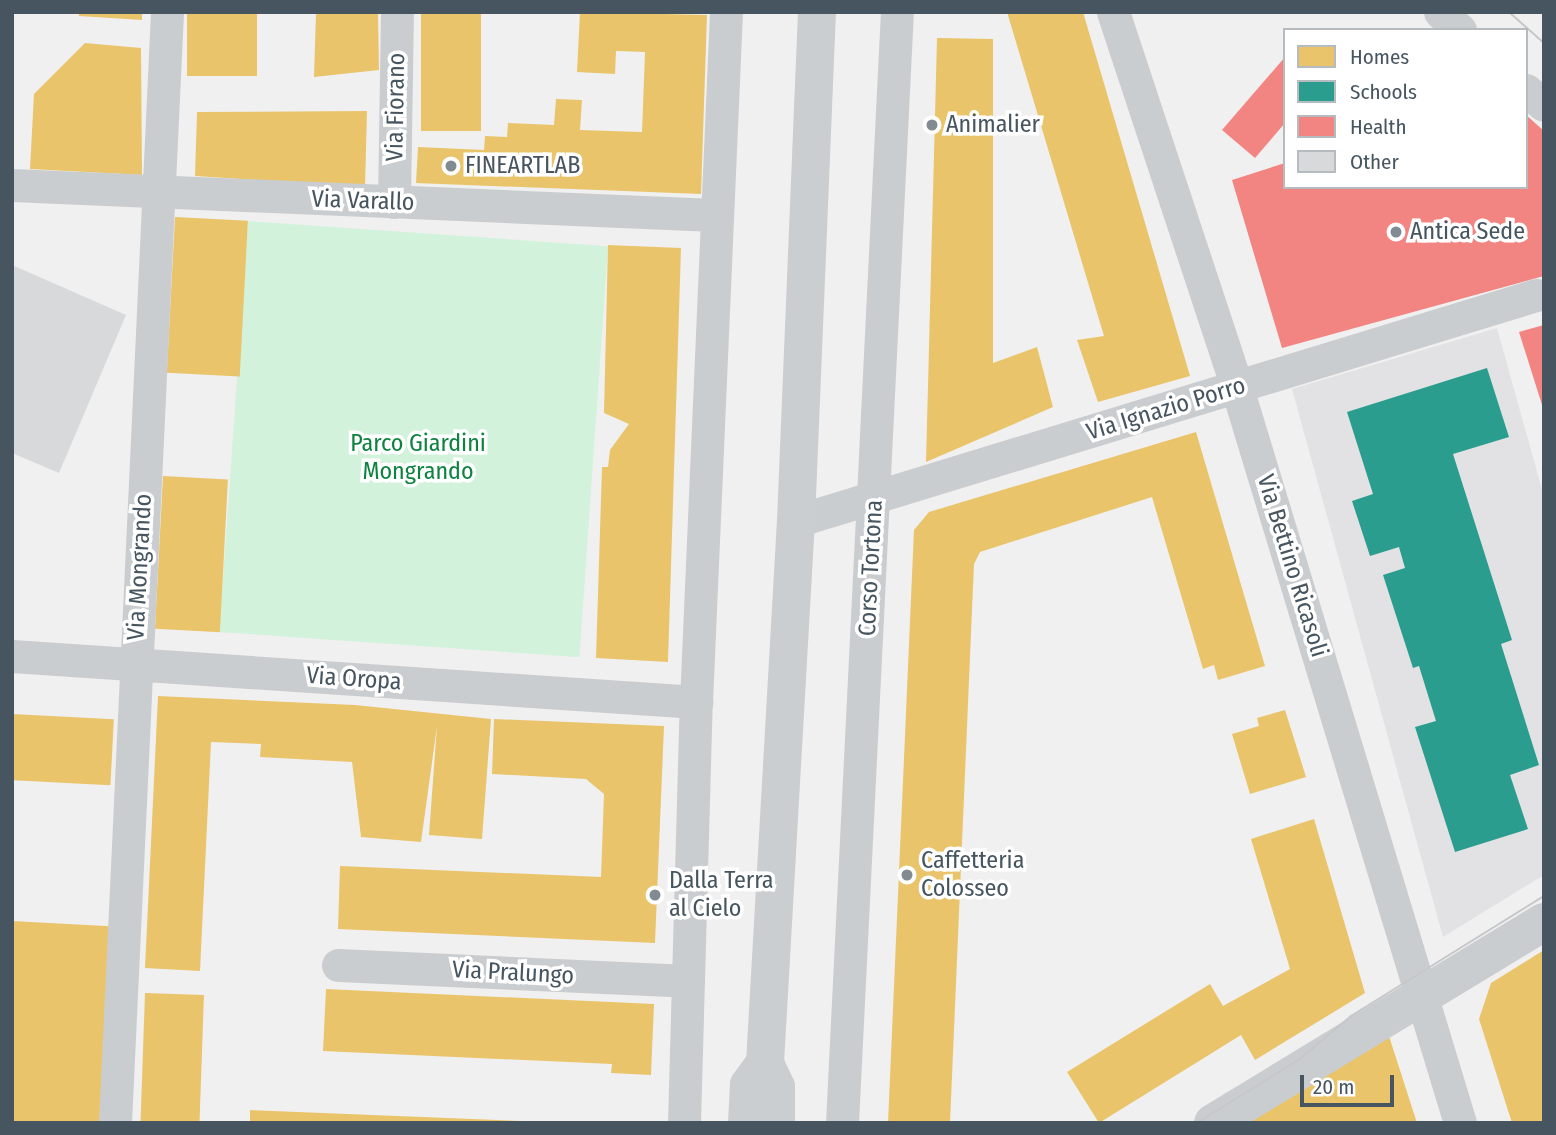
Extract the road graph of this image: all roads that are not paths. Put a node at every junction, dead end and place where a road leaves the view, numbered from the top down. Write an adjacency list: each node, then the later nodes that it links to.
1 (167, 12): 12 (street, Via Mongrando)
2 (397, 12): 13 (street, Via Fiorano)
3 (726, 12): 14 (street)
4 (817, 12): 18 (main road)
5 (897, 12): 17 (street, Corso Tortona)
6 (1113, 12): 16 (street, Via Bettino Ricasoli)
7 (1440, 12): 8 (street)
8 (1458, 28)
9 (1528, 92): 10 (street)
10 (1544, 105)
11 (12, 185): 12 (street, Via Varallo)
12 (162, 193): 13 (street, Via Varallo); 20 (street, Via Mongrando)
13 (394, 202): 14 (street, Via Varallo)
14 (714, 215): 21 (street)
15 (1536, 295): 16 (street, Via Ignazio Porro)
16 (1237, 388): 17 (street, Via Ignazio Porro); 25 (street, Via Bettino Ricasoli)
17 (875, 498): 18 (street, Via Ignazio Porro); 31 (street, Corso Tortona)
18 (796, 521): 26 (main road)
19 (12, 656): 20 (street, Via Oropa)
20 (134, 665): 21 (street, Via Oropa); 27 (street, Via Mongrando)
21 (696, 702): 24 (street)
22 (1544, 922): 25 (street)
23 (338, 965): 24 (street, Via Pralungo)
24 (688, 981): 28 (street)
25 (1424, 998): 32 (street); 33 (street, Via Bettino Ricasoli)
26 (765, 1063): 29 (main road); 30 (main road)
27 (115, 1123)
28 (684, 1123)
29 (747, 1123)
30 (776, 1123)
31 (842, 1123)
32 (1213, 1123)
33 (1460, 1123)

